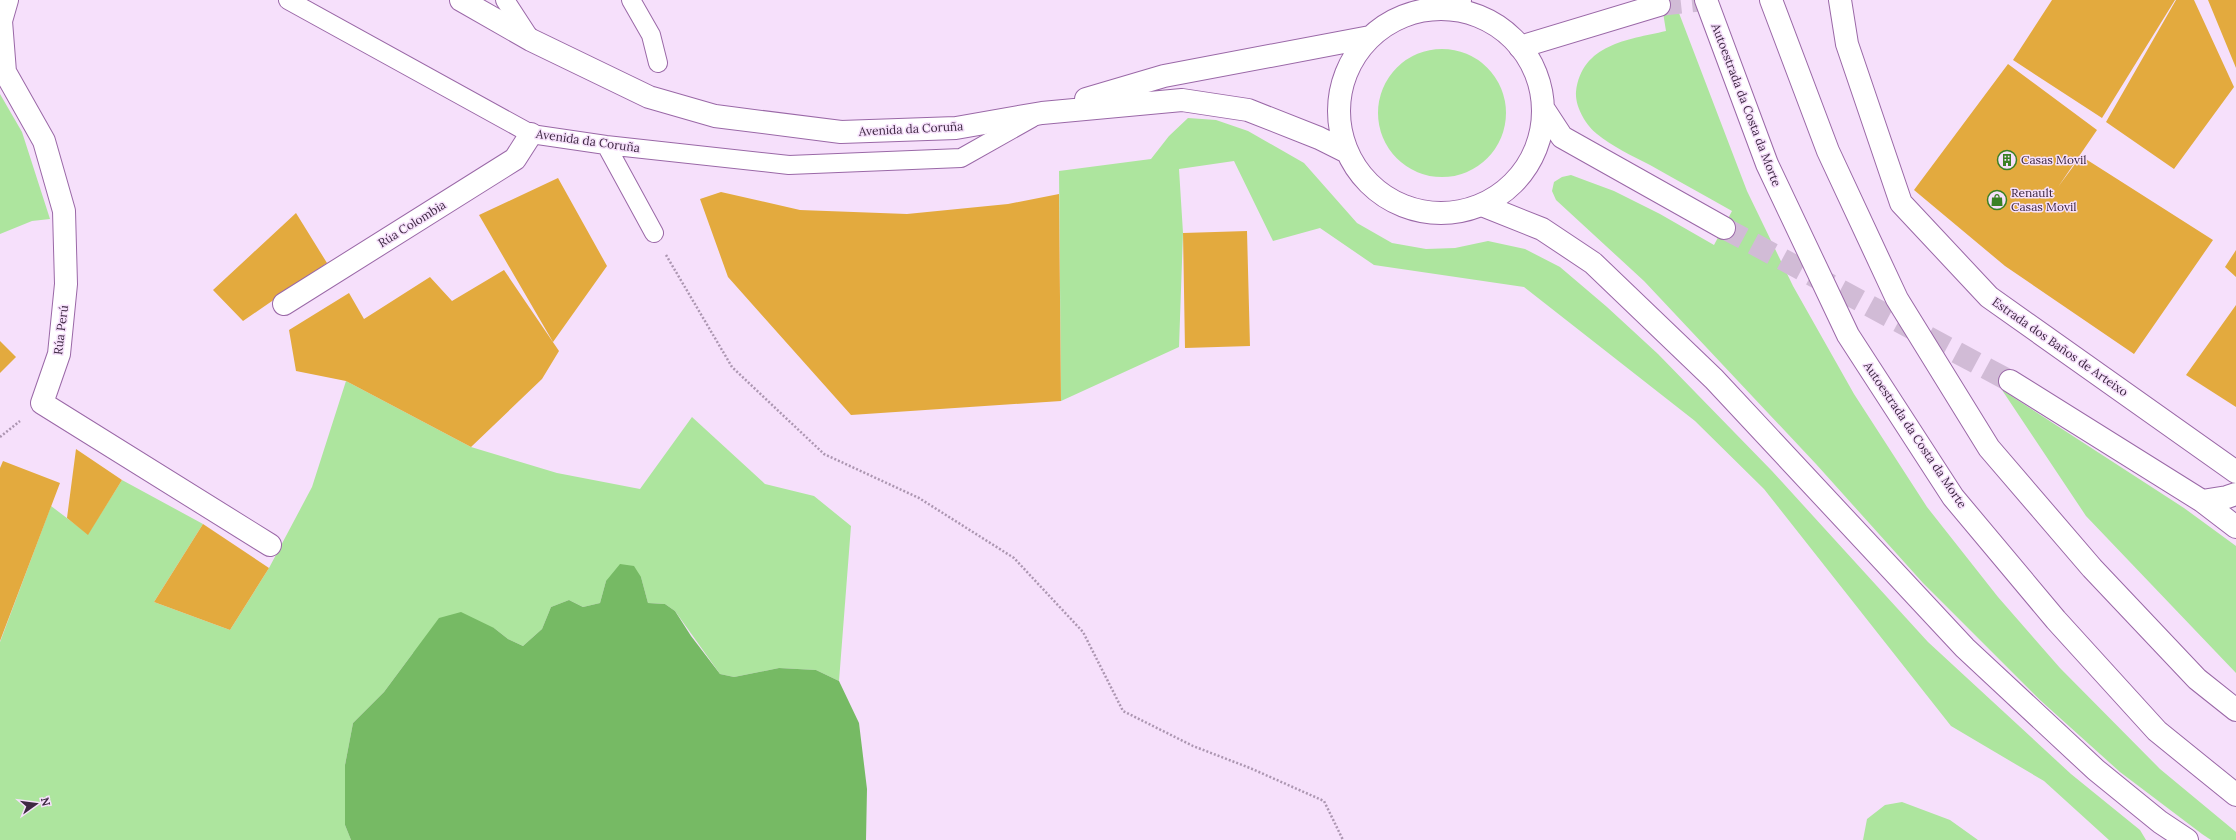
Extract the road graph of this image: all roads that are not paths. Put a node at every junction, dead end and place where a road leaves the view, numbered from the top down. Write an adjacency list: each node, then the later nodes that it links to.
1 (7, 0): 29 (main road, Rúa Perú)
2 (288, 0): 17 (lane, Avenida da Coruña)
3 (462, 0): 12 (main road, Avenida da Coruña)
4 (505, 0): 12 (lane)
5 (631, 0): 14 (lane)
6 (1706, 0): 31 (main road, Autoestrada da Costa da Morte)
7 (1771, 0): 30 (main road)
8 (1840, 0): 25 (main road, Estrada dos Baños de Arteixo)
9 (1455, 4): 11 (main road); 13 (main road)
10 (1659, 5): 13 (main road)
11 (1370, 37): 16 (main road); 19 (main road)
12 (531, 40): 16 (main road, Avenida da Coruña)
13 (1520, 47): 15 (main road)
14 (658, 63)
15 (1543, 108): 20 (main road); 21 (main road)
16 (1042, 113): 18 (lane, Avenida da Coruña); 19 (main road)
17 (531, 134): 18 (lane, Avenida da Coruña); 23 (main road, Rúa Colombia)
18 (606, 145): 22 (lane)
19 (1347, 152): 20 (main road)
20 (1482, 205): 32 (main road)
21 (1724, 228)
22 (654, 233)
23 (284, 304)
24 (2010, 380): 27 (main road)
25 (2236, 472)
26 (2236, 494): 27 (main road)
27 (2202, 501): 28 (main road)
28 (2236, 526)
29 (270, 545)
30 (2236, 710)
31 (2236, 795)
32 (2187, 840)

